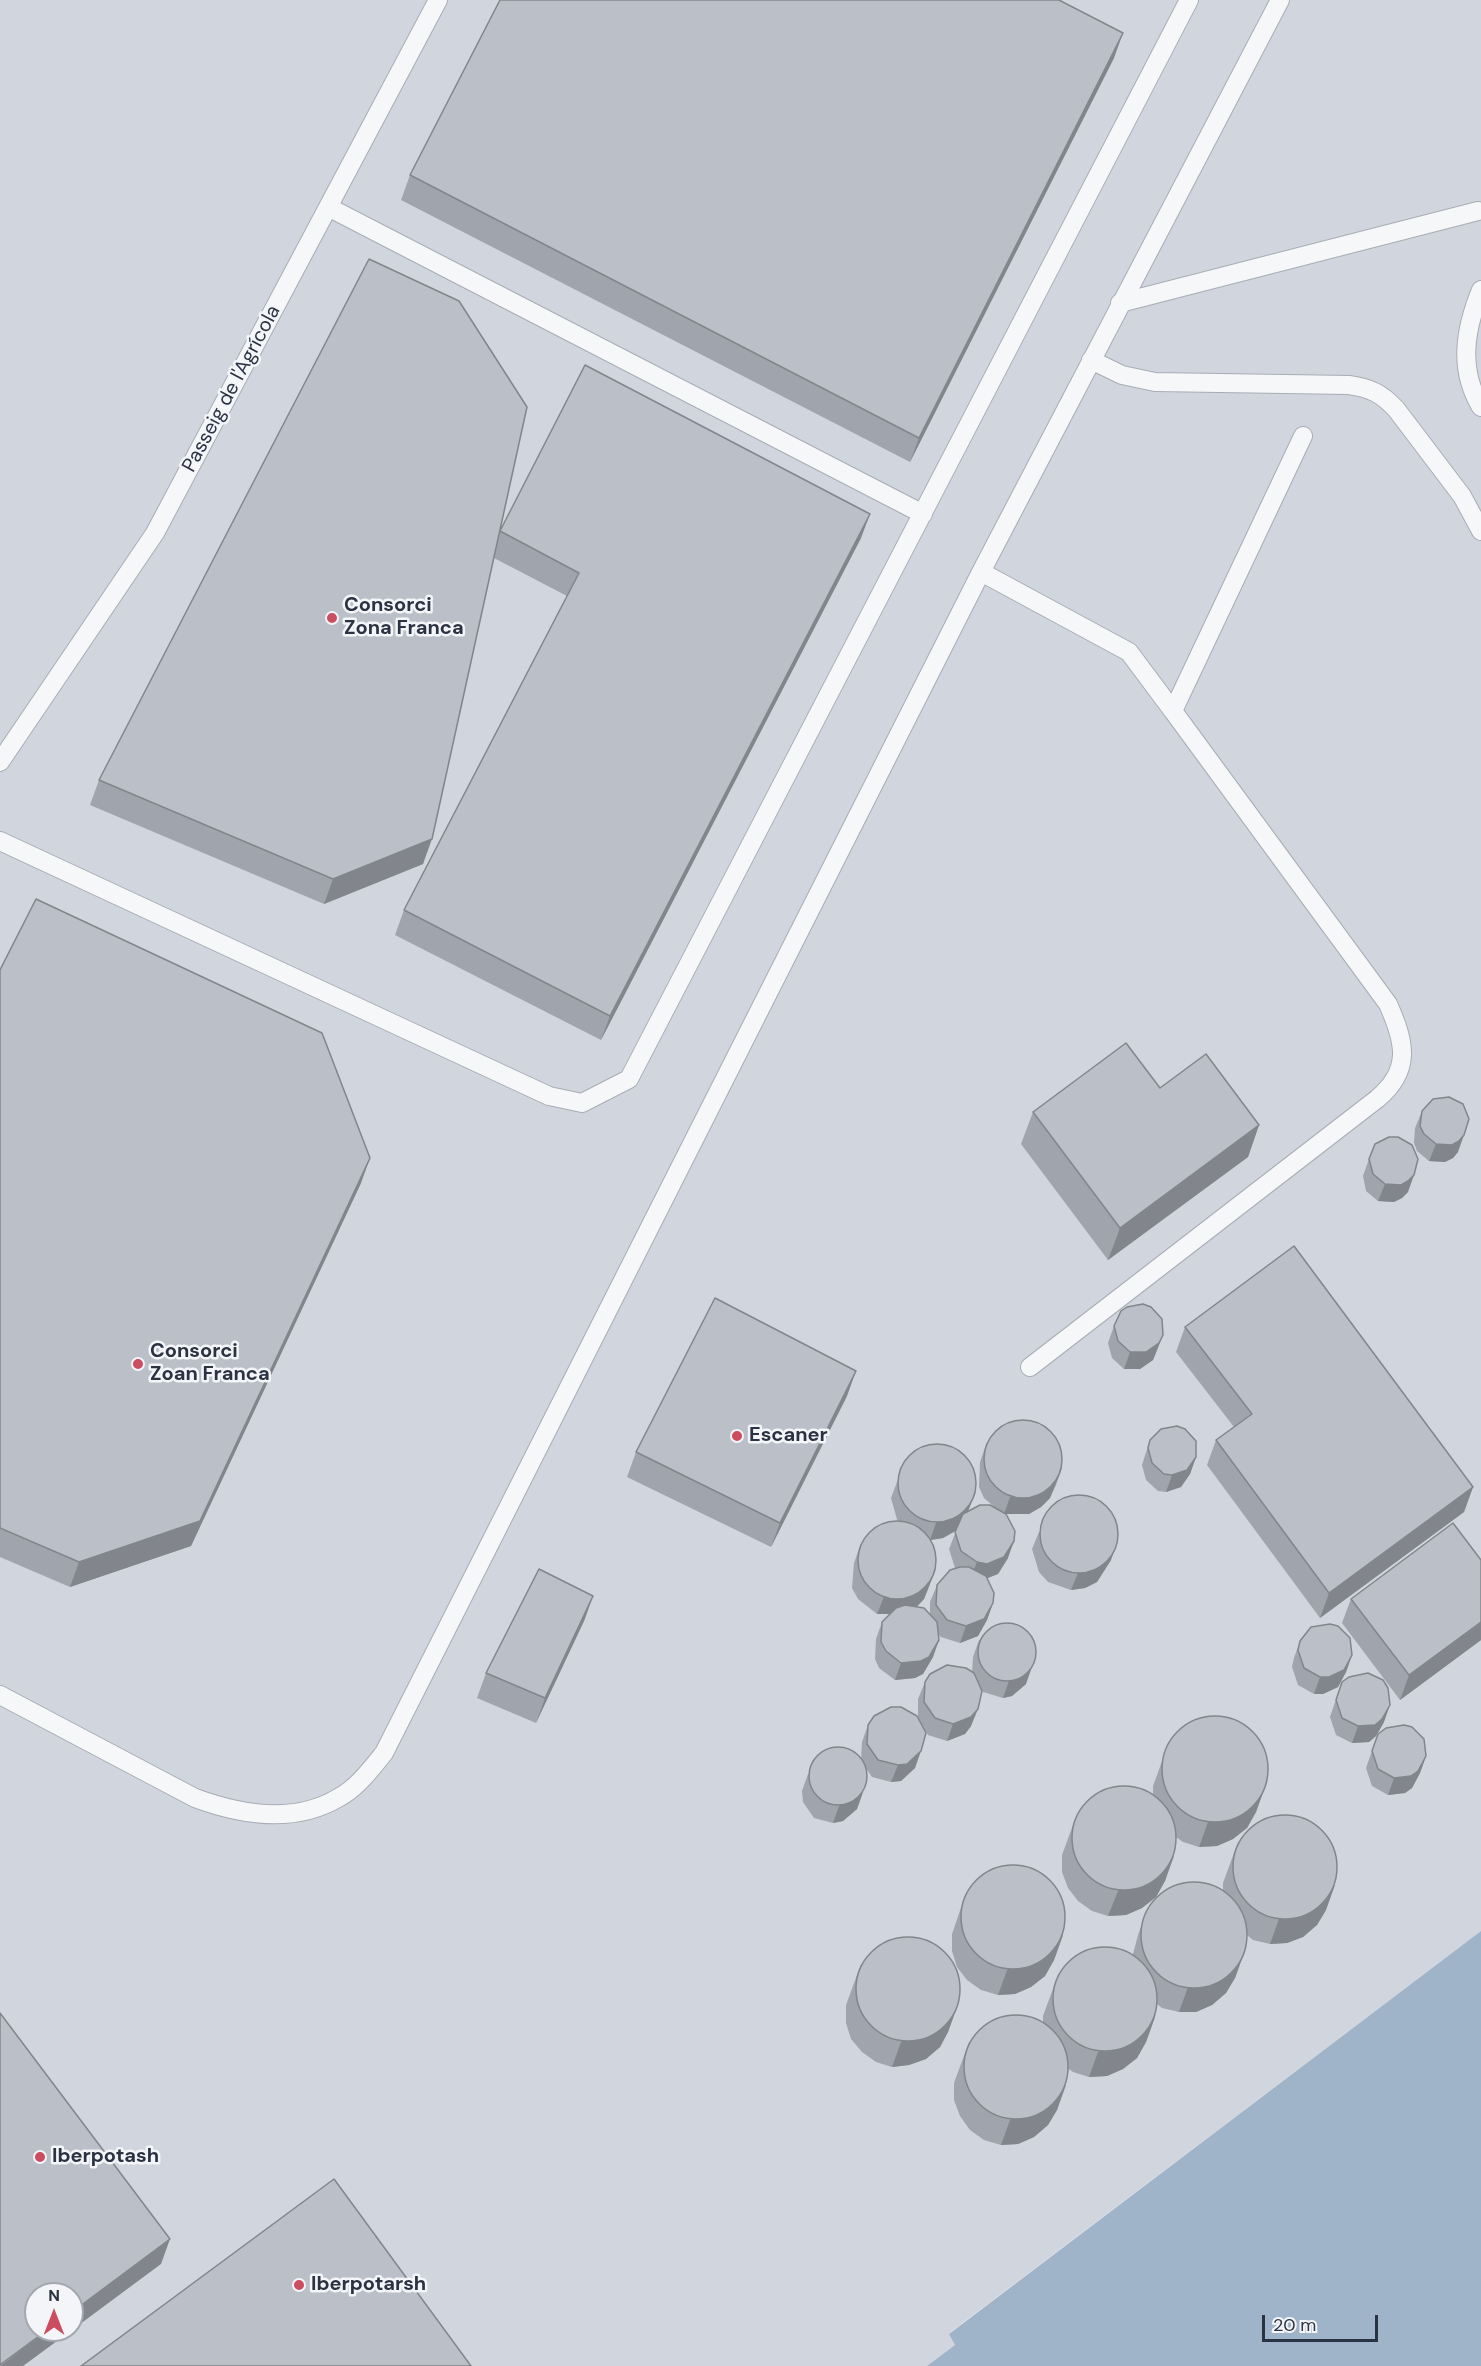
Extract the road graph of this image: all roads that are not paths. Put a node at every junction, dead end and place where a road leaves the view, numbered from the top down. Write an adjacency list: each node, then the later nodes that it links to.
1 (438, 0): 4 (lane, Passeig de l'Agrícola)
2 (1188, 0): 11 (lane)
3 (1280, 0): 7 (lane)
4 (330, 208): 11 (lane); 15 (lane, Passeig de l'Agrícola)
5 (1478, 211): 7 (lane)
6 (1481, 290): 9 (lane)
7 (1120, 303): 8 (lane)
8 (1091, 360): 12 (lane); 13 (lane)
9 (1481, 407)
10 (1303, 436): 14 (lane)
11 (923, 514): 16 (lane)
12 (1481, 531)
13 (981, 572): 14 (lane); 18 (lane)
14 (1173, 711): 17 (lane)
15 (0, 762)
16 (0, 841)
17 (1030, 1367)
18 (0, 1695)

